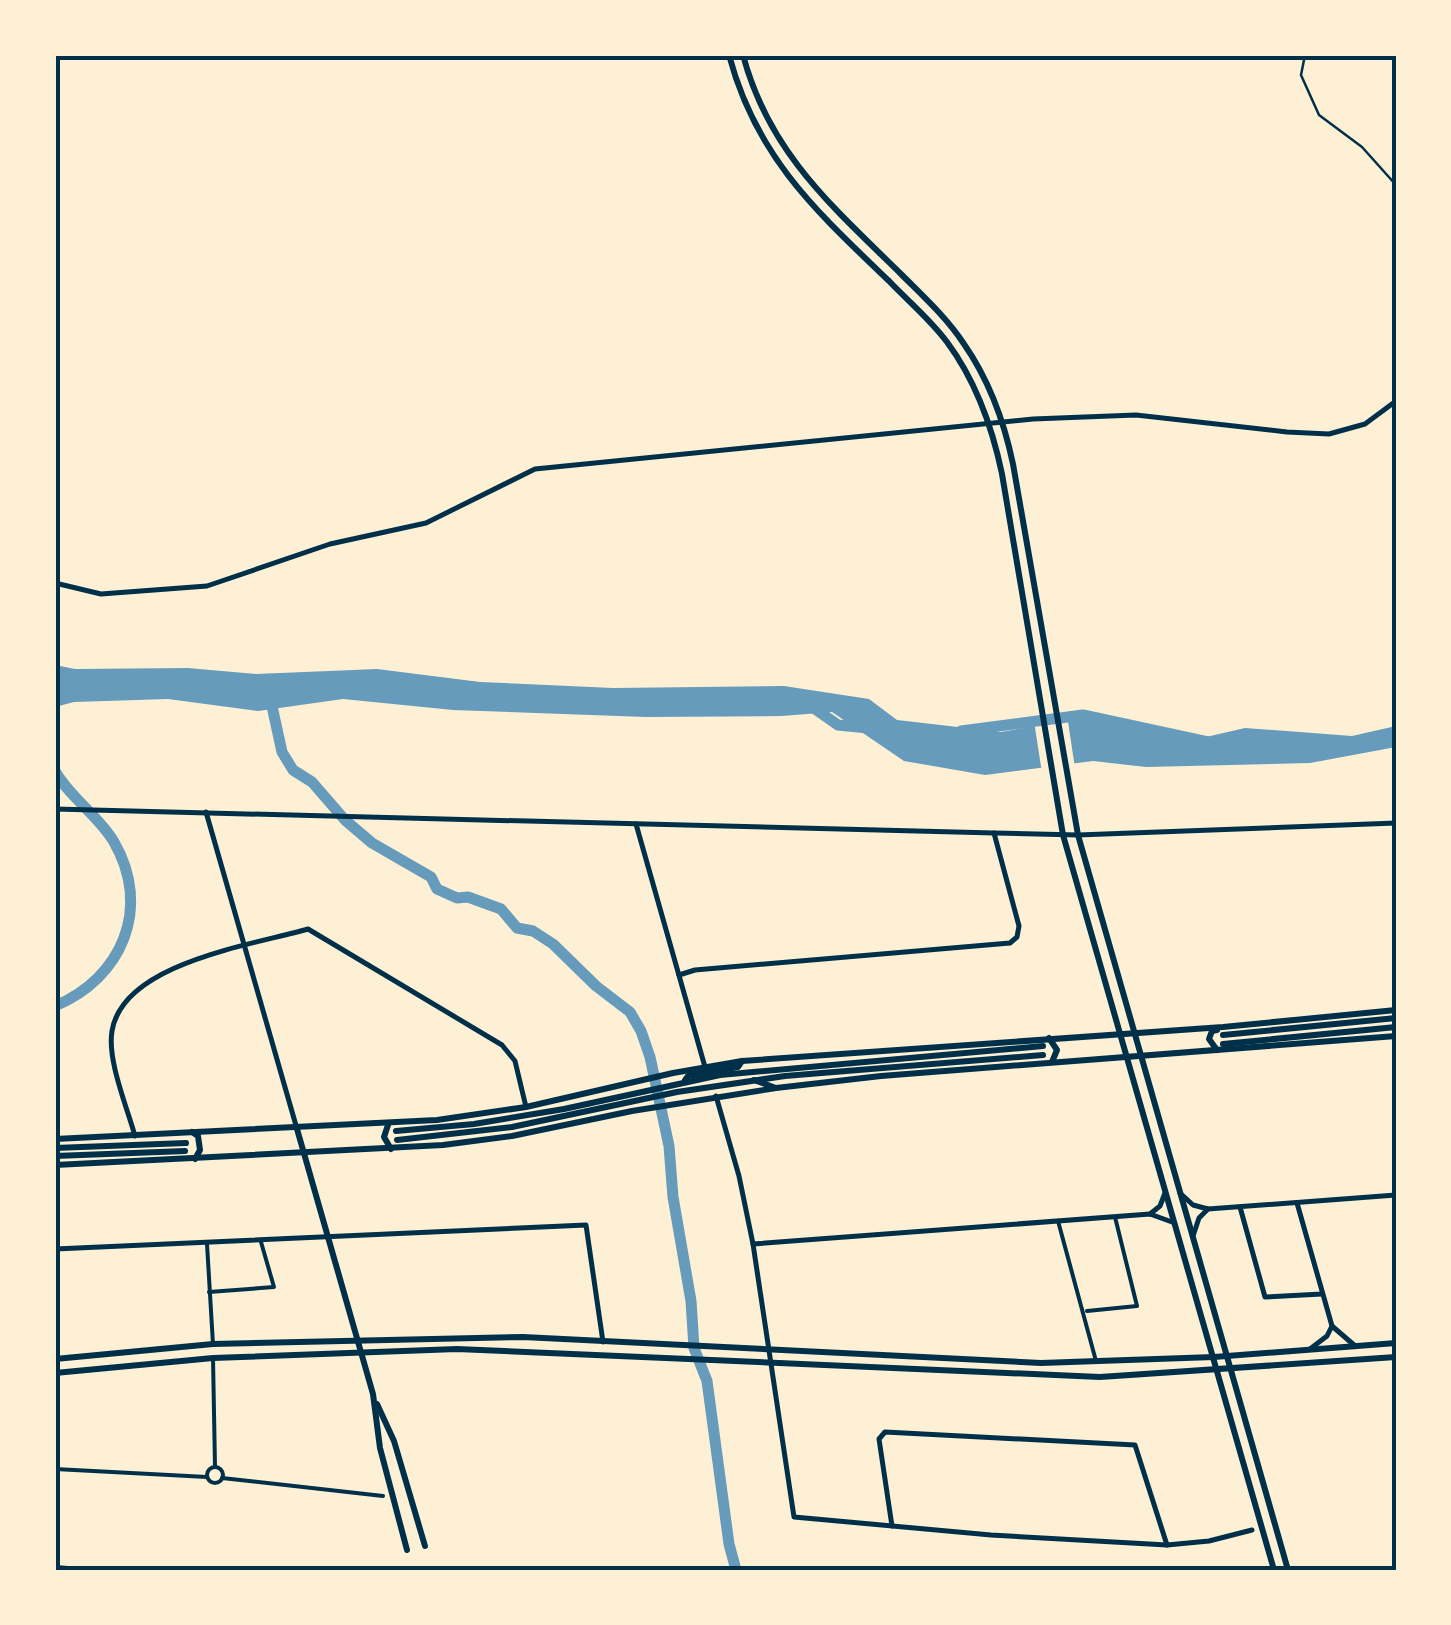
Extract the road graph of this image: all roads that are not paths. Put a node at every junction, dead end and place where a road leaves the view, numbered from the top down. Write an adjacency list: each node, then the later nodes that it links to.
1 (729, 55): 7 (main road)
2 (743, 55): 6 (main road)
3 (1304, 55): 4 (lane)
4 (1396, 185)
5 (1396, 401): 6 (street)
6 (1003, 422): 7 (street); 15 (main road)
7 (989, 423): 8 (street); 14 (main road)
8 (55, 583)
9 (55, 810): 10 (street)
10 (206, 812): 12 (street); 16 (street)
11 (1396, 823): 15 (street)
12 (636, 824): 13 (street); 17 (street)
13 (994, 834): 14 (street); 17 (street)
14 (1063, 835): 15 (street); 22 (main road)
15 (1078, 836): 21 (main road)
16 (245, 947): 36 (street); 38 (street); 40 (street)
17 (679, 975): 31 (street)
18 (1396, 1010): 24 (main road)
19 (1396, 1018): 24 (main road)
20 (1396, 1027): 24 (main road)
21 (1136, 1033): 22 (main road); 24 (main road); 27 (main road)
22 (1122, 1034): 25 (main road); 28 (main road)
23 (1396, 1036): 24 (main road)
24 (1222, 1039): 27 (main road)
25 (1046, 1042): 29 (main road); 30 (main road); 33 (main road)
26 (1043, 1056): 32 (main road)
27 (1142, 1056): 28 (main road); 49 (main road)
28 (1129, 1058): 30 (main road); 48 (main road)
29 (742, 1060): 31 (main road); 33 (main road)
30 (1051, 1063): 34 (main road)
31 (705, 1066): 36 (main road)
32 (753, 1080): 33 (main road); 34 (main road)
33 (679, 1082)
34 (776, 1088): 35 (main road)
35 (716, 1096): 43 (main road); 62 (street)
36 (526, 1107): 37 (main road)
37 (388, 1124): 38 (main road); 43 (main road)
38 (297, 1129): 39 (main road); 44 (main road)
39 (192, 1132): 40 (main road); 46 (main road)
40 (136, 1136): 41 (main road)
41 (55, 1139)
42 (55, 1148): 45 (main road)
43 (391, 1149): 44 (main road)
44 (304, 1154): 46 (main road); 59 (main road)
45 (55, 1156)
46 (194, 1160): 47 (main road)
47 (55, 1165)
48 (1165, 1184): 54 (street); 57 (main road)
49 (1180, 1193): 53 (street); 58 (main road)
50 (1396, 1195): 51 (street)
51 (1297, 1204): 52 (street); 65 (street)
52 (1240, 1207): 53 (street); 65 (street)
53 (1208, 1210): 58 (street)
54 (1150, 1214): 55 (street); 57 (street)
55 (1115, 1217): 56 (street); 66 (street)
56 (1058, 1221): 62 (street); 81 (street)
57 (1176, 1225): 77 (main road)
58 (1193, 1236): 76 (main road)
59 (327, 1238): 60 (street); 68 (main road); 69 (street)
60 (261, 1242): 61 (street); 64 (street)
61 (207, 1244): 63 (street); 64 (street)
62 (753, 1244): 74 (street)
63 (55, 1248)
64 (209, 1292): 71 (street)
65 (1322, 1294): 67 (street)
66 (1087, 1311)
67 (1332, 1326): 72 (street); 73 (street)
68 (358, 1340): 69 (main road); 71 (main road); 75 (main road)
69 (603, 1342): 74 (main road)
70 (1396, 1343): 72 (main road)
71 (212, 1344): 80 (main road)
72 (1356, 1346): 73 (main road)
73 (1310, 1349): 76 (main road)
74 (771, 1350): 81 (main road); 82 (street)
75 (361, 1353): 79 (main road); 82 (main road); 86 (main road)
76 (1226, 1356): 77 (main road); 83 (main road)
77 (1214, 1357): 81 (main road); 84 (main road)
78 (1396, 1357): 83 (main road)
79 (214, 1358): 85 (main road); 87 (street)
80 (55, 1359)
81 (1096, 1362)
82 (773, 1363): 84 (main road); 92 (street)
83 (1230, 1368): 84 (main road); 100 (main road)
84 (1218, 1369): 99 (main road)
85 (55, 1373)
86 (372, 1394): 95 (main road); 96 (main road)
87 (215, 1467): 89 (street); 90 (street)
88 (55, 1469): 89 (street)
89 (207, 1477): 90 (street)
90 (222, 1478): 91 (street)
91 (383, 1496)
92 (892, 1526): 94 (street); 94 (street)
93 (1252, 1530): 94 (street)
94 (1167, 1545)
95 (425, 1546)
96 (408, 1550)
97 (55, 1569): 98 (highway)
98 (68, 1570)
99 (1274, 1570)
100 (1288, 1570)

